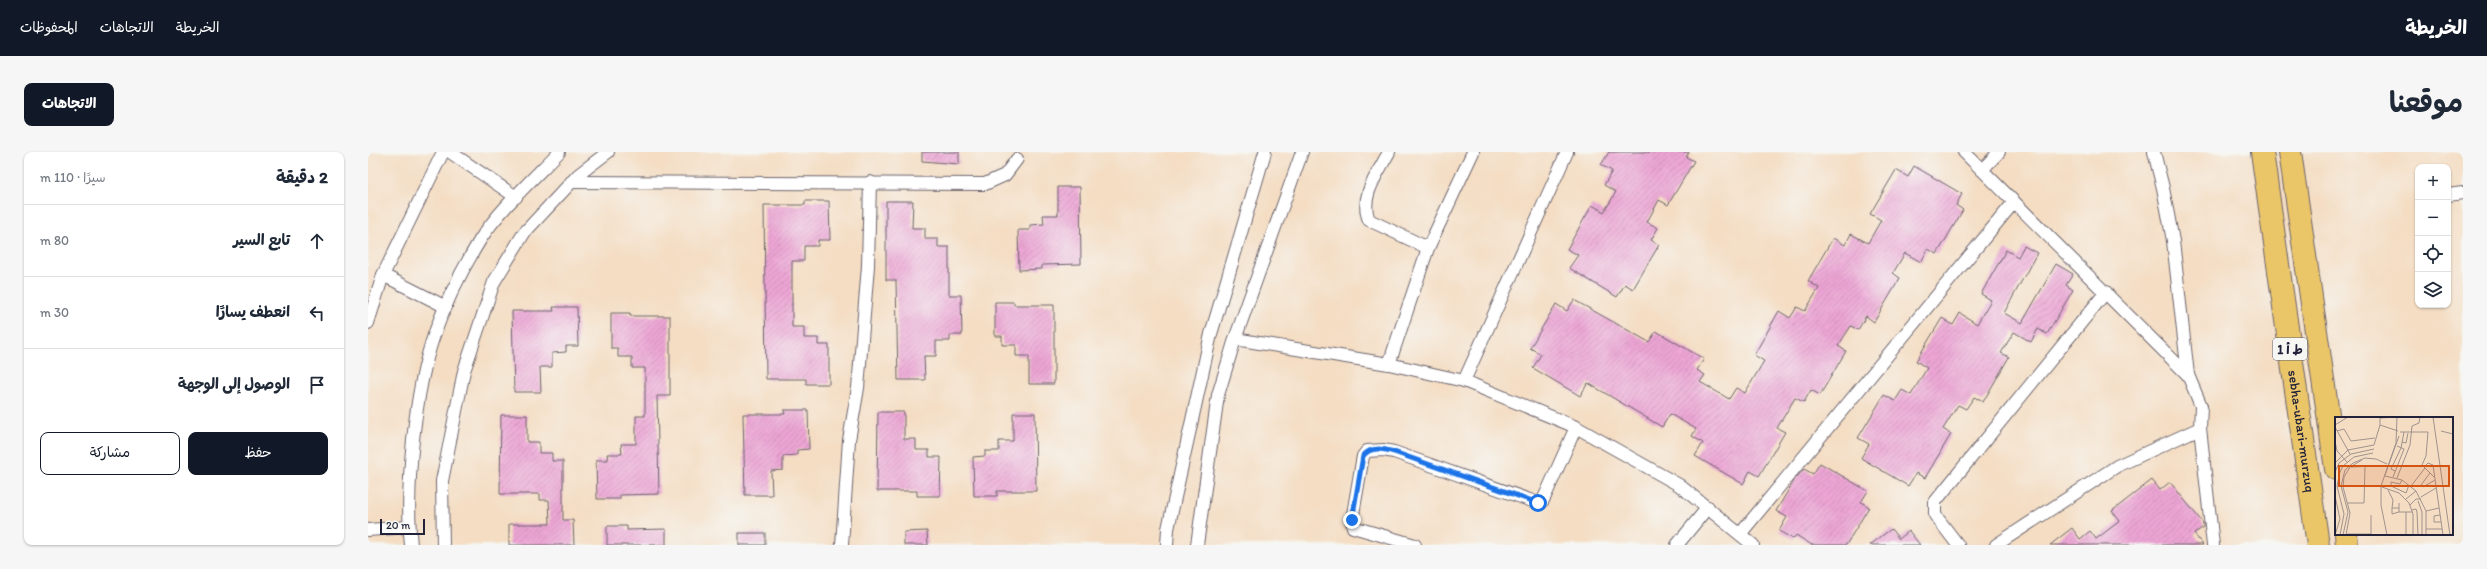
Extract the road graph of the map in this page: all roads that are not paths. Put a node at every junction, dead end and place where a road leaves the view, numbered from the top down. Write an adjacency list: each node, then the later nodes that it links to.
1 (443, 152): 24 (street)
2 (450, 152): 21 (street)
3 (559, 152): 21 (street)
4 (608, 152): 17 (street)
5 (1265, 152): 44 (street)
6 (1302, 152): 28 (street)
7 (1389, 152): 23 (street)
8 (1473, 152): 23 (street)
9 (1566, 152): 31 (street)
10 (1964, 152): 16 (street)
11 (1999, 152): 16 (street)
12 (2154, 152): 30 (street)
13 (2262, 152): 52 (highway, sebha-ubari-murzuq / ط أ 1)
14 (2290, 152): 34 (highway, sebha-ubari-murzuq / ط أ 1)
15 (1017, 159): 18 (street)
16 (1982, 170): 22 (street)
17 (571, 182): 18 (street); 42 (street)
18 (870, 182): 43 (street)
19 (2463, 193): 20 (street)
20 (2451, 195)
21 (516, 197): 26 (street)
22 (2014, 202): 25 (street); 38 (street)
23 (1428, 248): 29 (street)
24 (383, 275): 26 (street); 27 (street)
25 (2106, 292): 30 (street); 49 (street)
26 (446, 307): 36 (street)
27 (368, 323)
28 (1235, 339): 29 (street); 45 (street)
29 (1390, 364): 31 (street)
30 (2188, 375): 33 (street)
31 (1464, 381): 32 (street)
32 (1576, 427): 35 (street); 40 (street)
33 (2200, 428): 50 (street); 51 (street)
34 (2335, 462)
35 (1708, 507): 38 (street); 47 (street)
36 (409, 527): 37 (street); 41 (street)
37 (368, 530)
38 (1741, 533): 48 (street)
39 (2346, 535): 53 (highway)
40 (1386, 541): 46 (street)
41 (411, 545)
42 (443, 545)
43 (842, 545)
44 (1167, 545)
45 (1197, 545)
46 (1416, 545)
47 (1678, 545)
48 (1753, 545)
49 (1958, 545)
50 (1996, 545)
51 (2213, 545)
52 (2318, 545)
53 (2347, 545)

